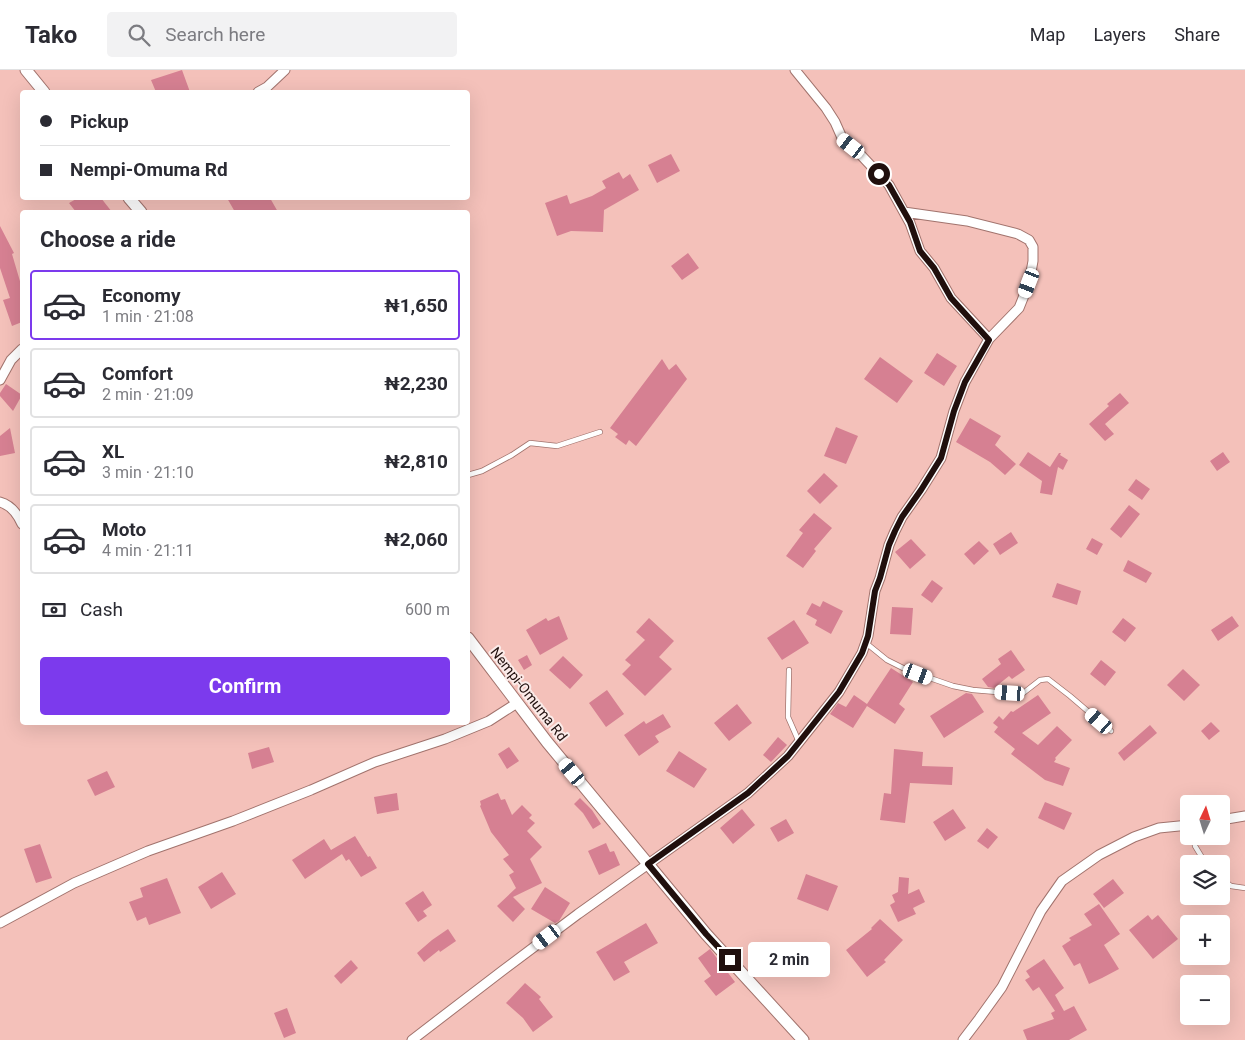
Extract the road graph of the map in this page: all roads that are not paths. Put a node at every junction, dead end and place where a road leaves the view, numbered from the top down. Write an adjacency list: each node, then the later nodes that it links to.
1 (26, 70): 4 (street)
2 (285, 70): 5 (street)
3 (795, 70): 8 (street)
4 (42, 90)
5 (262, 90)
6 (131, 200): 7 (street)
7 (138, 210)
8 (904, 212): 9 (street); 9 (street)
9 (989, 340): 17 (street)
10 (20, 351): 11 (street)
11 (0, 380)
12 (600, 432): 13 (lane)
13 (470, 474)
14 (0, 502): 15 (street)
15 (20, 521)
16 (470, 641): 19 (street, Nempi-Omuma Rd)
17 (866, 643): 20 (lane); 21 (street)
18 (790, 670): 21 (lane)
19 (517, 703): 25 (street, Nempi-Omuma Rd); 28 (street)
20 (1111, 731)
21 (799, 742): 25 (street)
22 (1245, 816): 23 (street)
23 (1230, 818)
24 (1180, 826): 31 (street)
25 (648, 864): 29 (street); 30 (street, Nempi-Omuma Rd)
26 (1230, 885): 27 (lane)
27 (1245, 888)
28 (0, 923)
29 (412, 1040)
30 (803, 1040)
31 (963, 1040)

